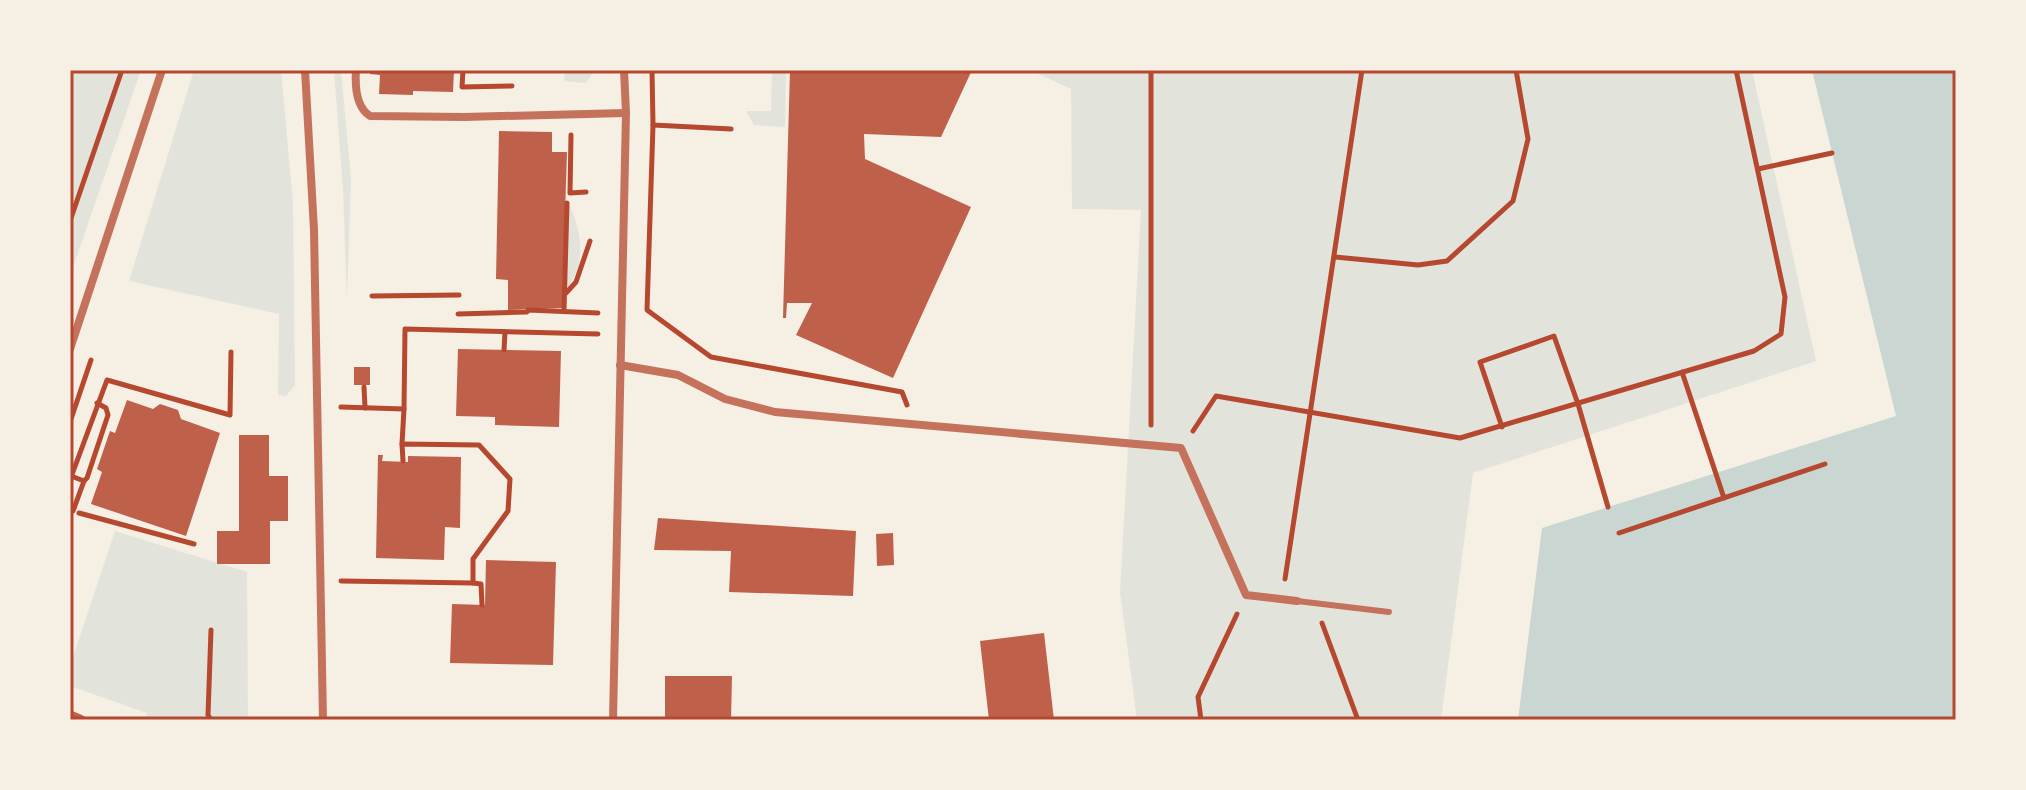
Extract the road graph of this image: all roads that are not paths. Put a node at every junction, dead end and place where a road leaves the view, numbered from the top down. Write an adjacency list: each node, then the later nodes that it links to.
1 (162, 70): 6 (street)
2 (305, 70): 10 (street)
3 (356, 70): 5 (street)
4 (624, 70): 5 (street)
5 (626, 113): 7 (street)
6 (70, 349)
7 (620, 365): 8 (street); 11 (street)
8 (1297, 601): 9 (lane)
9 (1389, 612)
10 (323, 720)
11 (613, 720)

